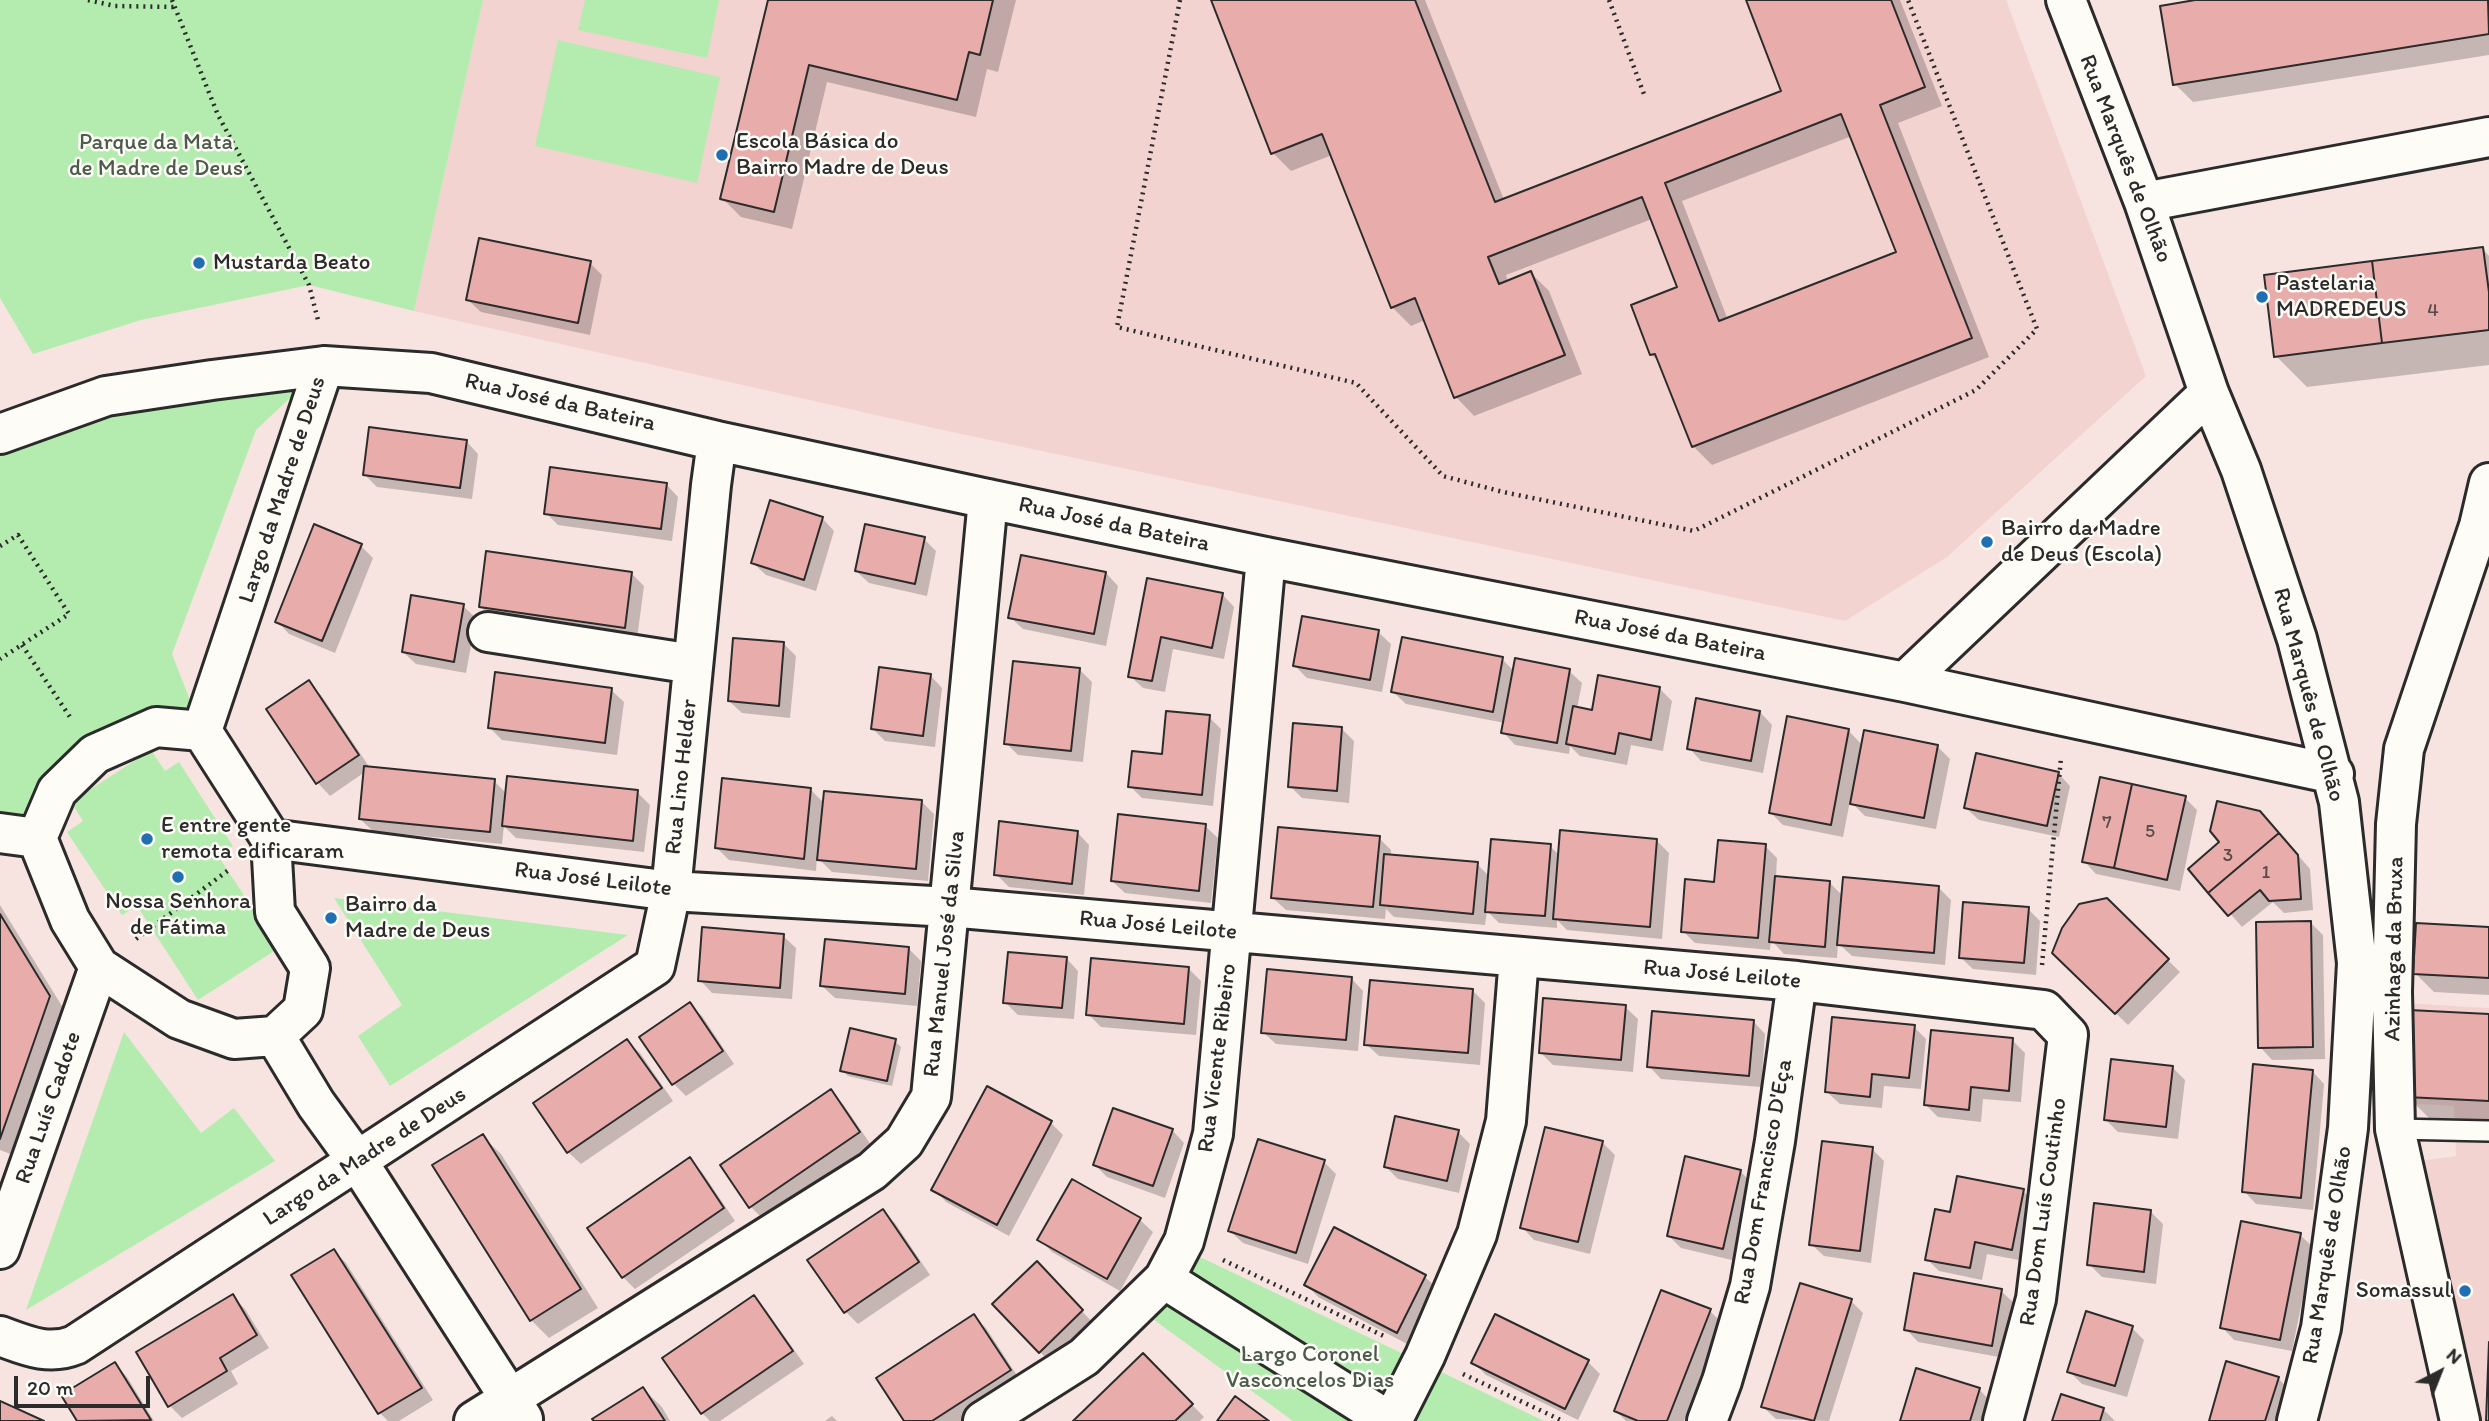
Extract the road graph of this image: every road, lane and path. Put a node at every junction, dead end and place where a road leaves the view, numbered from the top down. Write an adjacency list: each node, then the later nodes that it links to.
1 (88, 0): 7 (path)
2 (172, 0): 7 (path)
3 (1180, 0): 5 (path)
4 (1609, 0): 8 (path)
5 (1908, 0)
6 (2066, 0): 10 (street, Rua Marquês de Olhão)
7 (174, 7): 11 (path)
8 (1645, 97)
9 (2489, 137): 10 (street)
10 (2144, 202): 12 (street, Rua Marquês de Olhão)
11 (324, 366): 13 (street, Largo da Madre de Deus); 14 (street, Rua José da Bateira); 26 (street, Largo da Madre de Deus)
12 (2209, 393): 24 (street); 28 (street, Rua Marquês de Olhão)
13 (0, 434)
14 (717, 440): 16 (street, Rua José da Bateira); 23 (street, Rua Lino Helder)
15 (2489, 483): 17 (street, Azinhaga da Bruxa)
16 (988, 499): 19 (street, Rua José da Bateira); 33 (street, Rua Manuel José da Silva)
17 (2484, 533): 41 (street, Azinhaga da Bruxa)
18 (0, 546): 21 (path)
19 (1266, 557): 24 (street, Rua José da Bateira); 34 (street, Rua Vicente Ribeiro)
20 (488, 632): 23 (street)
21 (22, 645): 22 (path); 27 (path)
22 (0, 659)
23 (693, 664): 32 (street, Rua Lino Helder)
24 (1905, 682): 25 (street, Rua José da Bateira)
25 (2064, 715): 28 (street, Rua José da Bateira); 38 (path)
26 (202, 731): 27 (street); 31 (street)
27 (95, 754): 30 (street)
28 (2333, 774): 40 (street, Rua Marquês de Olhão)
29 (0, 833): 30 (street)
30 (37, 838): 36 (street)
31 (271, 839): 32 (street, Rua José Leilote); 36 (path); 39 (street)
32 (671, 891): 33 (street, Rua José Leilote); 43 (street, Largo da Madre de Deus)
33 (949, 907): 34 (street, Rua José Leilote); 49 (street, Rua Manuel José da Silva)
34 (1232, 933): 35 (street, Rua José Leilote); 44 (street, Rua Vicente Ribeiro)
35 (1519, 957): 37 (street, Rua José Leilote); 48 (street)
36 (99, 967): 39 (street); 45 (street, Rua Luís Cadote)
37 (1797, 981): 38 (street, Rua José Leilote); 54 (street, Rua Dom Francisco D'Eça)
38 (2044, 1010): 55 (street, Rua Dom Luís Coutinho)
39 (275, 1036): 43 (street)
40 (2348, 1128): 41 (street); 56 (street, Rua Marquês de Olhão)
41 (2395, 1129): 42 (lane); 57 (street, Azinhaga da Bruxa)
42 (2489, 1131)
43 (358, 1162): 47 (street, Largo da Madre de Deus); 49 (street)
44 (1184, 1241): 46 (street, Rua Vicente Ribeiro); 48 (path)
45 (0, 1249)
46 (1164, 1279): 51 (street, Rua Vicente Ribeiro); 52 (street)
47 (0, 1336)
48 (1425, 1356): 52 (street); 53 (path)
49 (517, 1410): 50 (street, Rua Manuel José da Silva)
50 (474, 1421)
51 (983, 1421)
52 (1390, 1421)
53 (1563, 1421)
54 (1707, 1421)
55 (2003, 1421)
56 (2297, 1421)
57 (2460, 1421)

